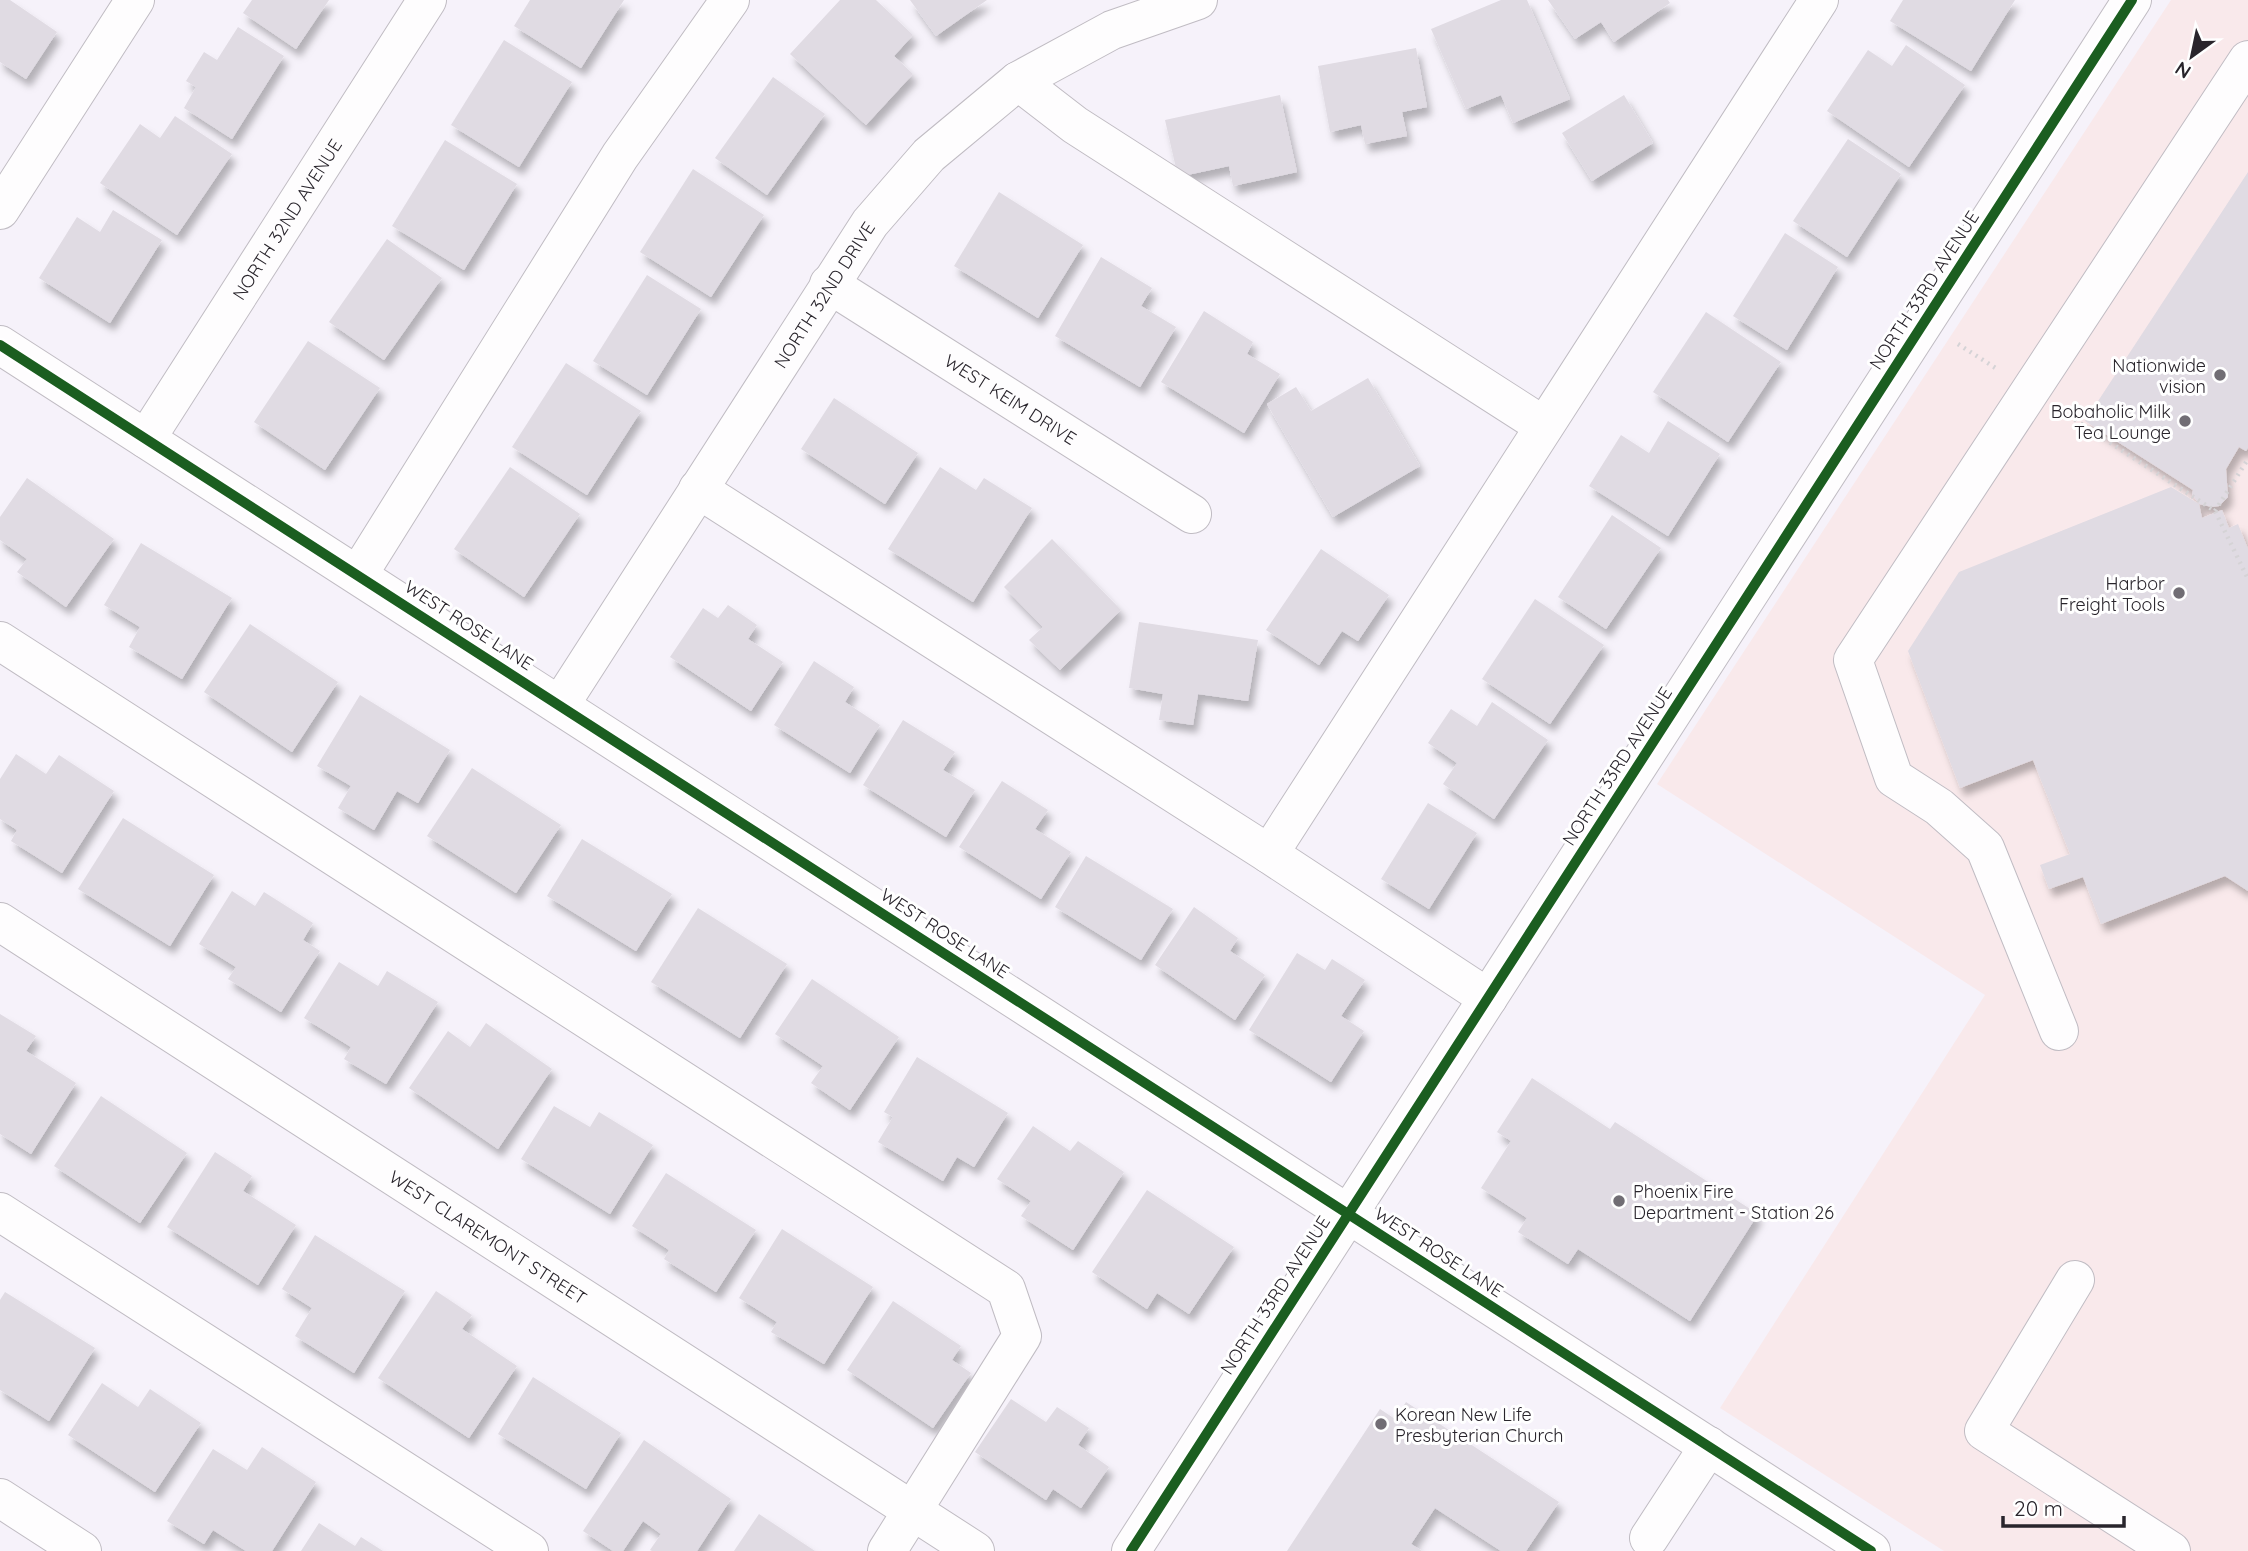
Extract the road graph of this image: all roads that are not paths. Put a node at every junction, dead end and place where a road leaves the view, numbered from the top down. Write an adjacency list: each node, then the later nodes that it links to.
1 (135, 0): 9 (street)
2 (427, 0): 13 (street, NORTH 32ND AVENUE)
3 (730, 0): 16 (street)
4 (1198, 0): 8 (street, NORTH 32ND DRIVE)
5 (1819, 0): 12 (street)
6 (2132, 0): 21 (street, NORTH 33RD AVENUE)
7 (2248, 60): 22 (street)
8 (1018, 81): 10 (street, NORTH 32ND DRIVE); 12 (street)
9 (0, 210)
10 (829, 284): 14 (street, NORTH 32ND DRIVE); 15 (street, WEST KEIM DRIVE)
11 (0, 345): 13 (street, WEST ROSE LANE)
12 (1544, 426): 19 (street)
13 (146, 439): 16 (street, WEST ROSE LANE)
14 (698, 489): 18 (street, NORTH 32ND DRIVE); 19 (street)
15 (1192, 514)
16 (358, 575): 18 (street, WEST ROSE LANE)
17 (0, 641): 28 (street)
18 (560, 705): 24 (street, WEST ROSE LANE)
19 (1269, 854): 21 (street)
20 (0, 922): 28 (street, WEST CLAREMONT STREET)
21 (1488, 998): 24 (street, NORTH 33RD AVENUE)
22 (2059, 1031)
23 (0, 1212): 31 (street)
24 (1348, 1214): 26 (street, WEST ROSE LANE); 34 (street, NORTH 33RD AVENUE)
25 (2076, 1280): 36 (street)
26 (1709, 1446): 29 (street); 35 (street, WEST ROSE LANE)
27 (0, 1498): 30 (street)
28 (913, 1511): 32 (street); 33 (street, WEST CLAREMONT STREET)
29 (1649, 1538)
30 (82, 1551)
31 (530, 1551)
32 (887, 1551)
33 (975, 1551)
34 (1131, 1551)
35 (1871, 1551)
36 (2171, 1551)

